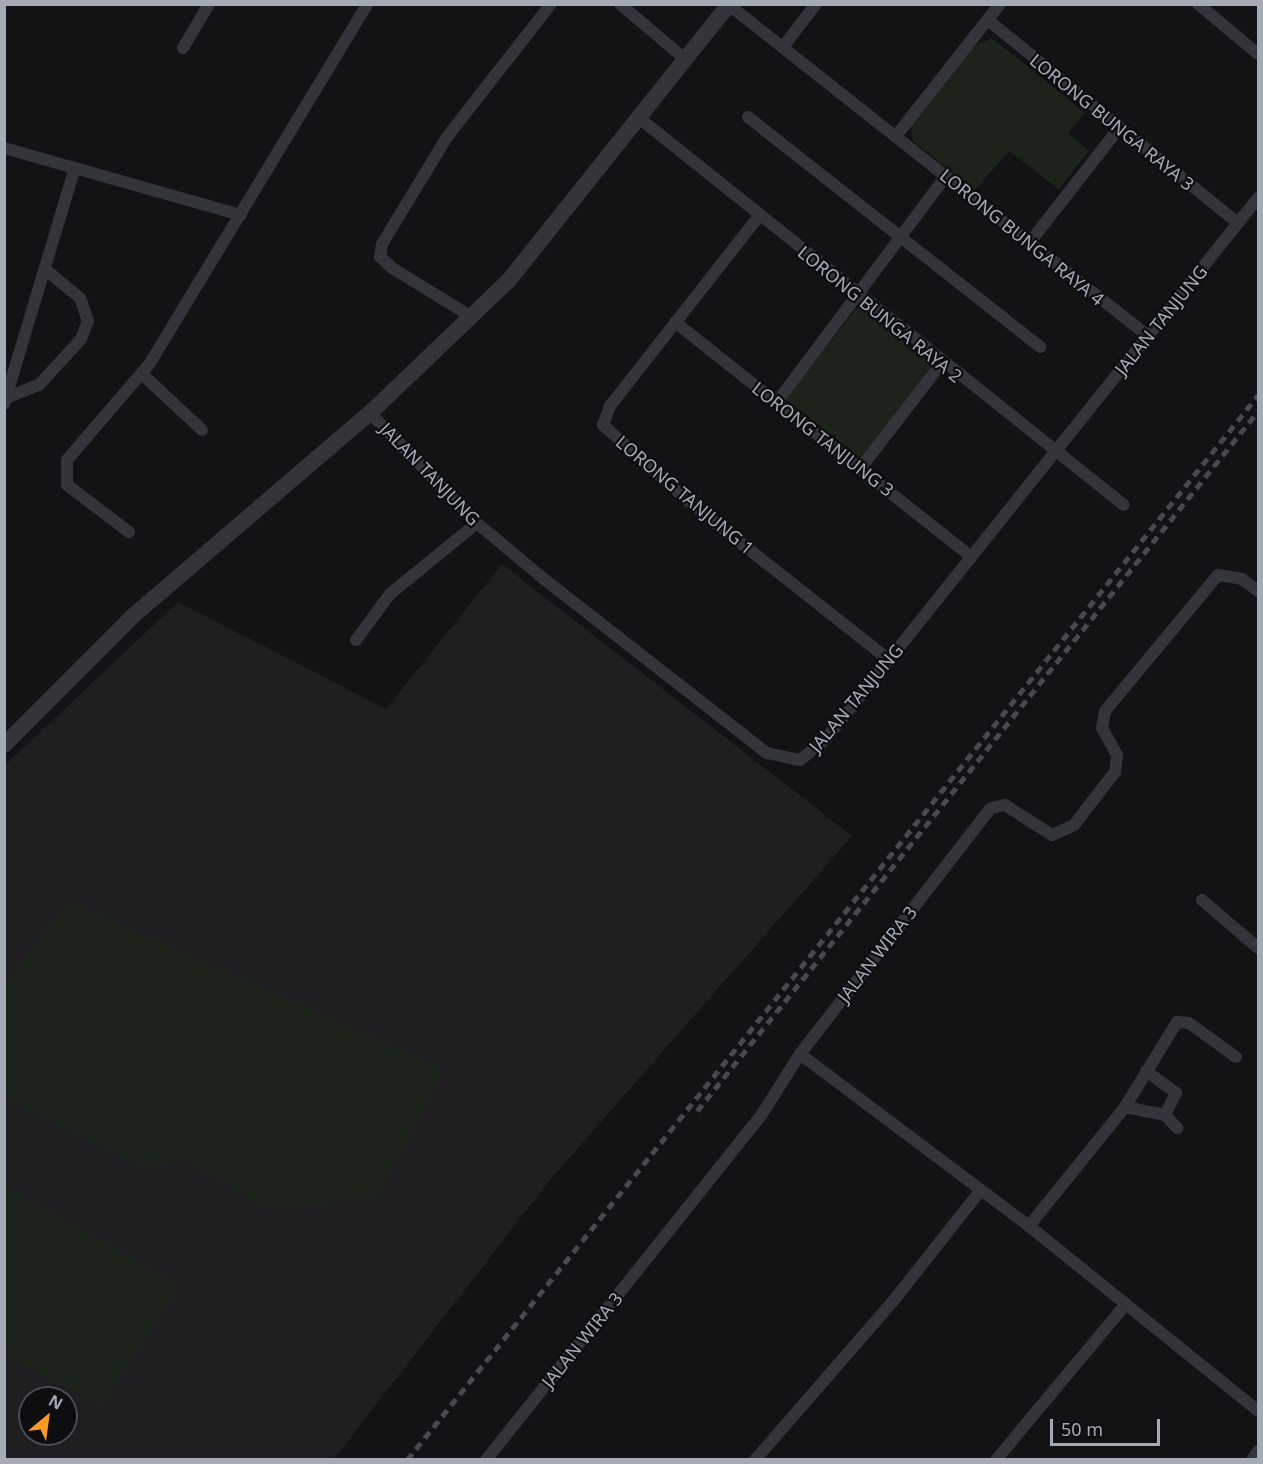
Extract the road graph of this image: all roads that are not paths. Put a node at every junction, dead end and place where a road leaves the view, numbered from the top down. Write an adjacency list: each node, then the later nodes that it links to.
1 (209, 4): 11 (street)
2 (367, 4): 22 (street)
3 (551, 4): 29 (street)
4 (620, 4): 13 (street)
5 (729, 4): 10 (street, LORONG BUNGA RAYA 4); 13 (street)
6 (816, 4): 10 (street)
7 (1000, 4): 9 (street)
8 (1198, 4): 12 (street)
9 (987, 20): 16 (street, LORONG BUNGA RAYA 3); 17 (street)
10 (783, 47): 17 (street, LORONG BUNGA RAYA 4)
11 (183, 48)
12 (1258, 54)
13 (686, 60): 15 (street)
14 (748, 117): 25 (street)
15 (639, 118): 23 (street, LORONG BUNGA RAYA 2); 29 (street)
16 (1119, 128): 24 (street, LORONG BUNGA RAYA 3); 26 (street)
17 (896, 136): 20 (street, LORONG BUNGA RAYA 4)
18 (4, 148): 19 (street)
19 (75, 168): 22 (street); 27 (street)
20 (946, 176): 25 (street); 26 (street, LORONG BUNGA RAYA 4)
21 (1258, 198): 24 (street, JALAN TANJUNG)
22 (241, 215): 34 (street)
23 (759, 216): 28 (street, LORONG BUNGA RAYA 2); 30 (street, LORONG TANJUNG 1)
24 (1238, 223): 31 (street, JALAN TANJUNG)
25 (901, 237): 28 (street); 32 (street)
26 (1030, 242): 31 (street, LORONG BUNGA RAYA 4)
27 (45, 269): 35 (street); 35 (street)
28 (857, 295): 33 (street, LORONG BUNGA RAYA 2); 36 (street)
29 (472, 317): 37 (street)
30 (675, 322): 36 (street, LORONG TANJUNG 3); 47 (street, LORONG TANJUNG 1)
31 (1148, 336): 39 (street, JALAN TANJUNG)
32 (1040, 347)
33 (940, 364): 39 (street, LORONG BUNGA RAYA 2); 40 (street)
34 (142, 374): 38 (street); 43 (street)
35 (5, 401)
36 (777, 402): 40 (street, LORONG TANJUNG 3)
37 (370, 413): 42 (street, JALAN TANJUNG); 48 (street)
38 (202, 430)
39 (1054, 454): 41 (street, LORONG BUNGA RAYA 2); 44 (street, JALAN TANJUNG)
40 (860, 470): 44 (street, LORONG TANJUNG 3)
41 (1124, 505)
42 (477, 523): 46 (street); 47 (street, JALAN TANJUNG)
43 (129, 532)
44 (971, 557): 47 (street, JALAN TANJUNG)
45 (1257, 587): 51 (street, JALAN WIRA 3)
46 (356, 640)
47 (889, 660)
48 (4, 745)
49 (1202, 900): 50 (street)
50 (1258, 948)
51 (800, 1054): 57 (street); 62 (street, JALAN WIRA 3)
52 (1236, 1057): 53 (street)
53 (1146, 1071): 54 (street); 55 (street)
54 (1125, 1107): 55 (street); 58 (street)
55 (1165, 1115): 56 (street)
56 (1177, 1128)
57 (981, 1190): 58 (street); 63 (street)
58 (1029, 1226): 59 (street)
59 (1126, 1304): 60 (street); 64 (street)
60 (1258, 1411)
61 (1258, 1451): 65 (street)
62 (486, 1460)
63 (755, 1460)
64 (996, 1460)
65 (1252, 1460)

